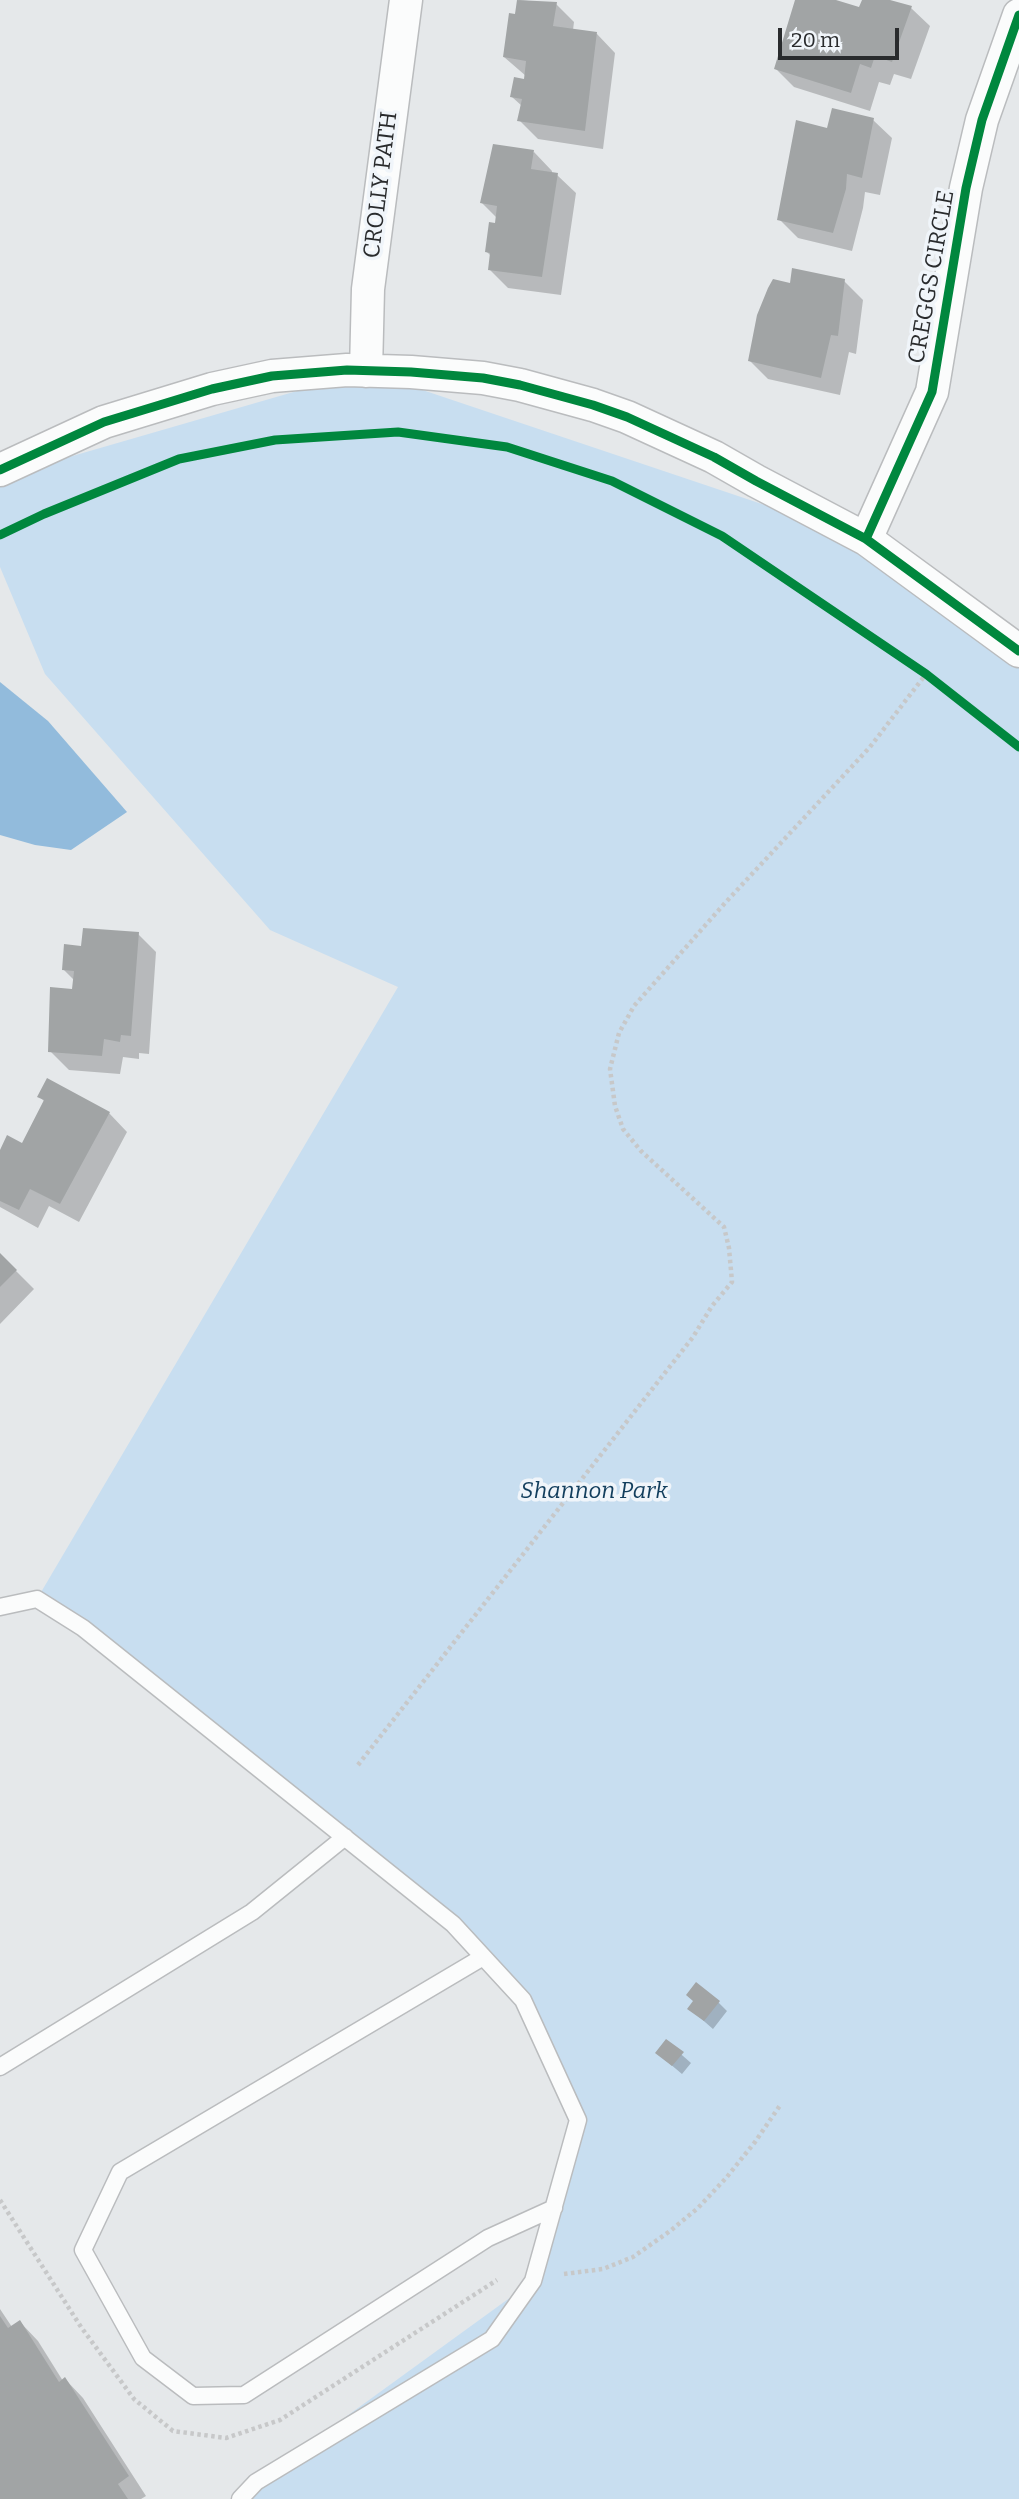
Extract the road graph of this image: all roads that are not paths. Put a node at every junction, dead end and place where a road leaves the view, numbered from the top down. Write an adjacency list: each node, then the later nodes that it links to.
1 (406, 0): 3 (street, CROLLY PATH)
2 (1019, 15): 5 (street, CREGGS CIRCLE)
3 (366, 371): 4 (street); 5 (street)
4 (0, 470)
5 (866, 539): 6 (street)
6 (1019, 651)
7 (0, 1607): 8 (lane)
8 (345, 1838): 9 (lane); 10 (lane)
9 (483, 1957): 11 (lane); 11 (lane)
10 (0, 2067)
11 (554, 2208): 12 (lane)
12 (240, 2499)

